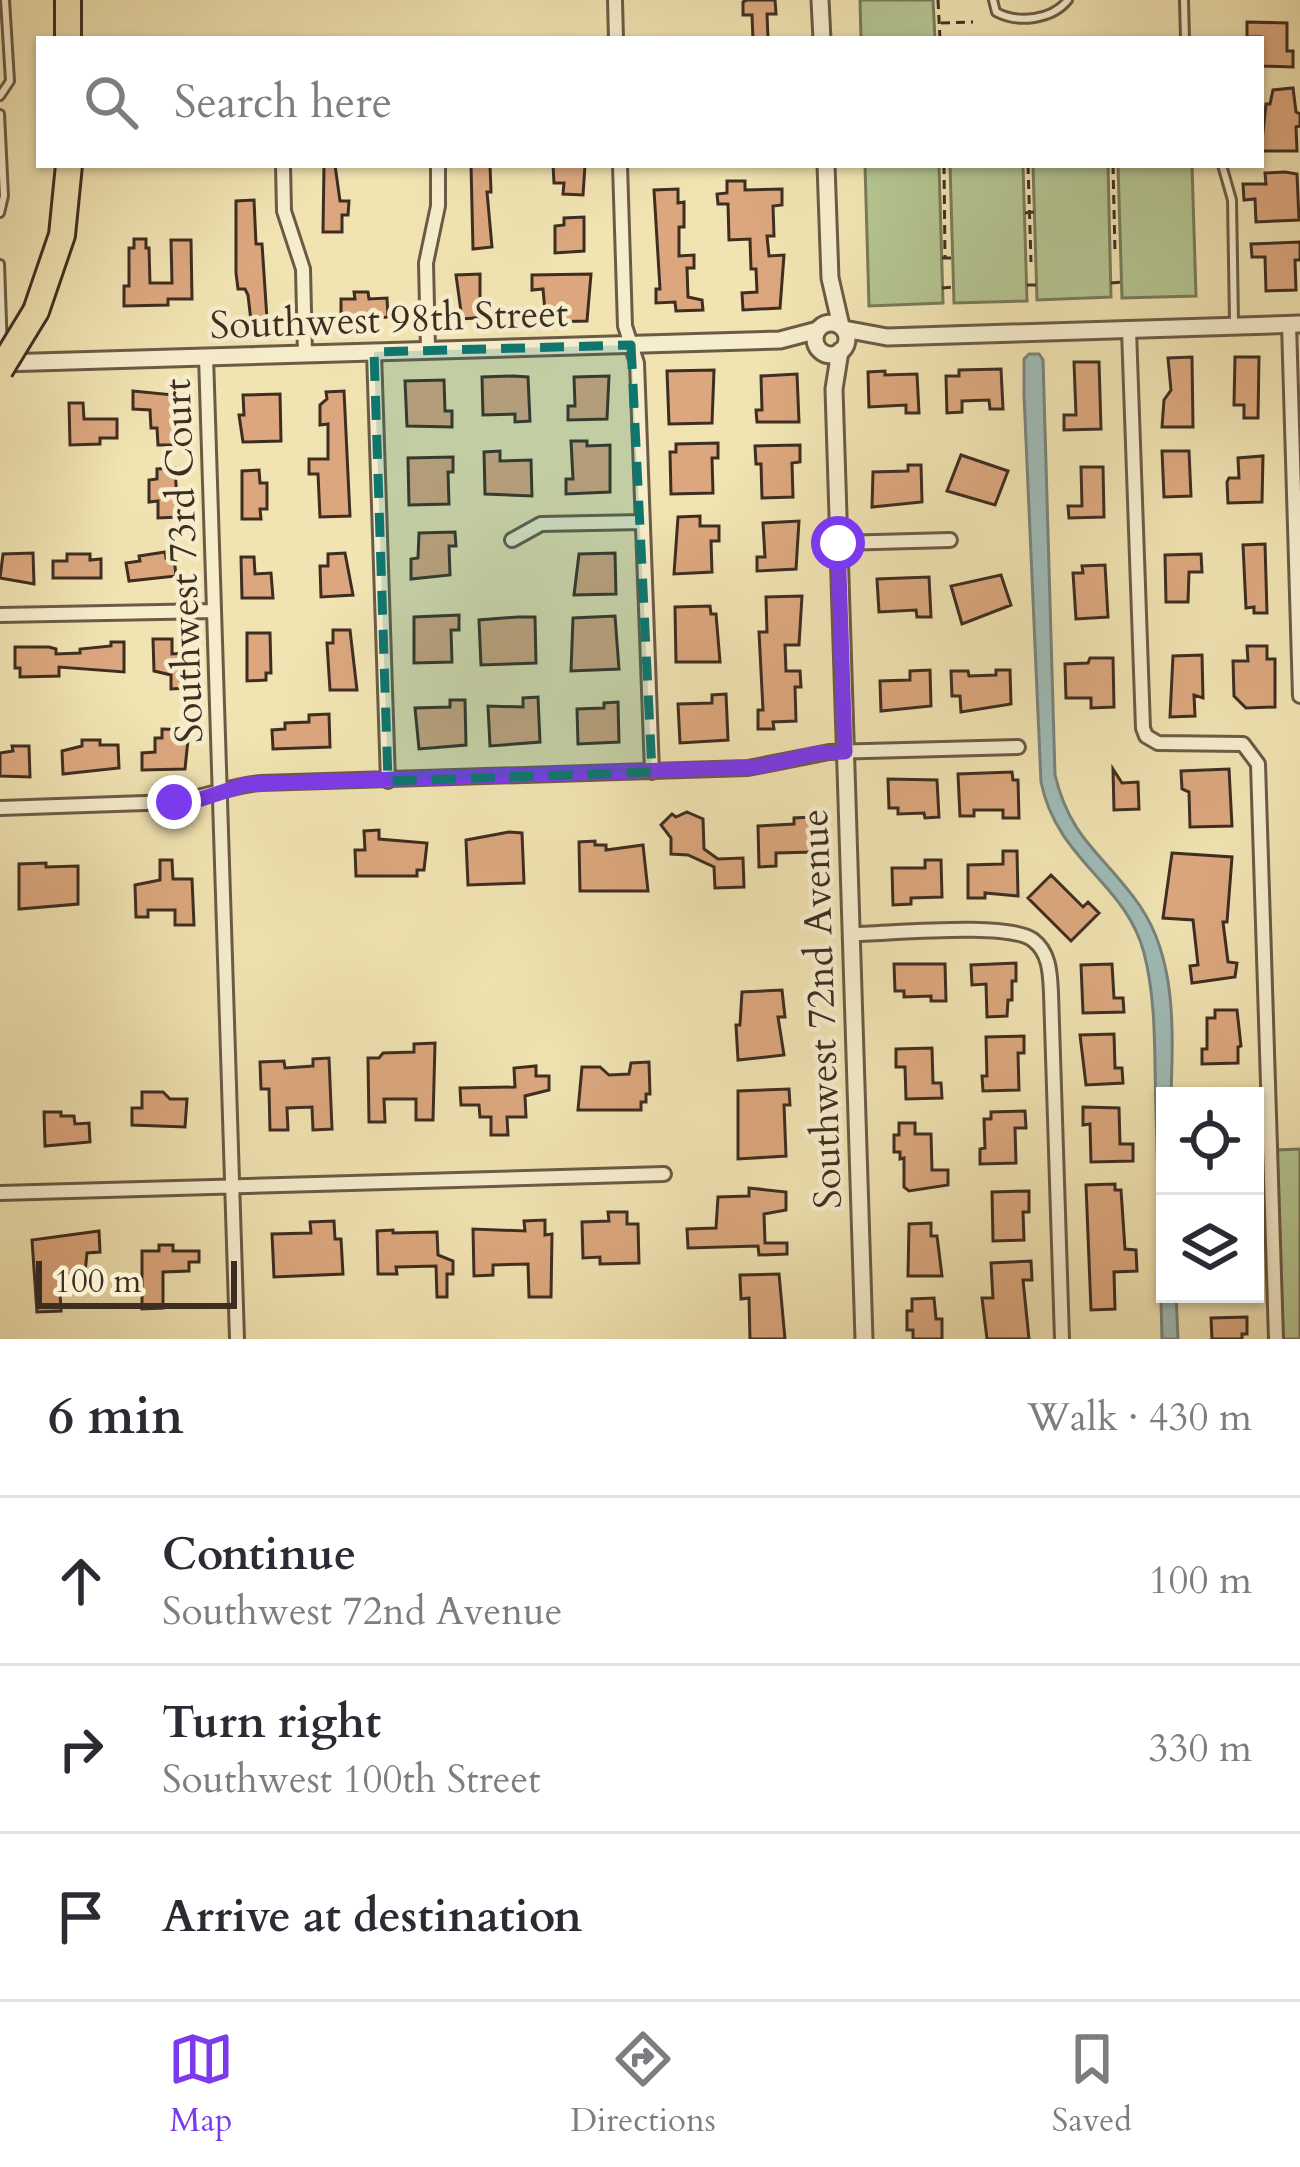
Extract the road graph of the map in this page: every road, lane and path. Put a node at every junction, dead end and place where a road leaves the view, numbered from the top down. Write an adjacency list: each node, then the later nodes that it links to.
1 (4, 0): 11 (lane)
2 (68, 0): 12 (highway)
3 (615, 0): 13 (street)
4 (820, 0): 14 (street)
5 (938, 0): 10 (path)
6 (993, 0): 7 (lane)
7 (1068, 0)
8 (1184, 0): 16 (lane)
9 (973, 22): 10 (path)
10 (939, 23): 15 (path)
11 (3, 32): 17 (lane)
12 (68, 36)
13 (616, 36)
14 (822, 36)
15 (939, 36)
16 (1185, 36)
17 (0, 97)
18 (0, 114): 30 (lane)
19 (69, 168): 56 (highway, bridge)
20 (283, 168): 54 (street)
21 (438, 168): 51 (street)
22 (620, 168): 50 (street)
23 (826, 168): 35 (street)
24 (944, 168): 32 (path)
25 (1028, 168): 28 (path)
26 (1113, 168): 31 (path)
27 (1223, 168): 43 (lane)
28 (1026, 212): 29 (path); 33 (path)
29 (1035, 212)
30 (0, 213)
31 (1115, 253)
32 (946, 258)
33 (1031, 262)
34 (0, 264): 48 (lane)
35 (830, 278): 44 (street); 45 (street)
36 (1122, 282): 37 (path)
37 (1111, 283)
38 (1037, 285): 39 (path)
39 (1027, 286)
40 (953, 287): 41 (path)
41 (942, 288)
42 (1294, 324): 43 (street, Southwest 98th Street); 63 (street)
43 (1234, 327): 46 (street, Southwest 98th Street)
44 (843, 328): 45 (street, Southwest 98th Street); 47 (street, Southwest 98th Street); 52 (street)
45 (819, 329): 49 (street, Southwest 98th Street); 52 (street)
46 (1129, 330): 47 (street, Southwest 98th Street); 77 (street)
47 (887, 337): 52 (street, Southwest 98th Street)
48 (1, 338): 56 (lane)
49 (780, 340): 50 (street, Southwest 98th Street); 52 (street, Southwest 98th Street)
50 (631, 344): 51 (street, Southwest 98th Street); 57 (street)
51 (428, 350): 53 (street, Southwest 98th Street)
52 (832, 350): 60 (street, Southwest 72nd Avenue)
53 (374, 352): 54 (street, Southwest 98th Street); 67 (street)
54 (305, 354): 55 (street, Southwest 98th Street)
55 (206, 356): 56 (street, Southwest 98th Street); 61 (street, Southwest 73rd Court)
56 (1, 365)
57 (643, 522): 59 (street); 66 (street)
58 (950, 540): 60 (street)
59 (512, 541)
60 (838, 543): 65 (street, Southwest 72nd Avenue)
61 (214, 611): 62 (street); 68 (street, Southwest 73rd Court)
62 (0, 615)
63 (1300, 696)
64 (1018, 747): 65 (street)
65 (845, 752): 66 (street); 70 (street, Southwest 72nd Avenue)
66 (652, 772): 67 (street)
67 (388, 781): 68 (street)
68 (219, 791): 69 (street); 72 (street, Southwest 73rd Court)
69 (0, 808)
70 (850, 934): 75 (street, Southwest 72nd Avenue); 76 (street)
71 (664, 1174): 72 (street)
72 (232, 1186): 73 (street); 74 (street, Southwest 73rd Court)
73 (0, 1192)
74 (237, 1339)
75 (864, 1339)
76 (1062, 1339)
77 (1276, 1339)

